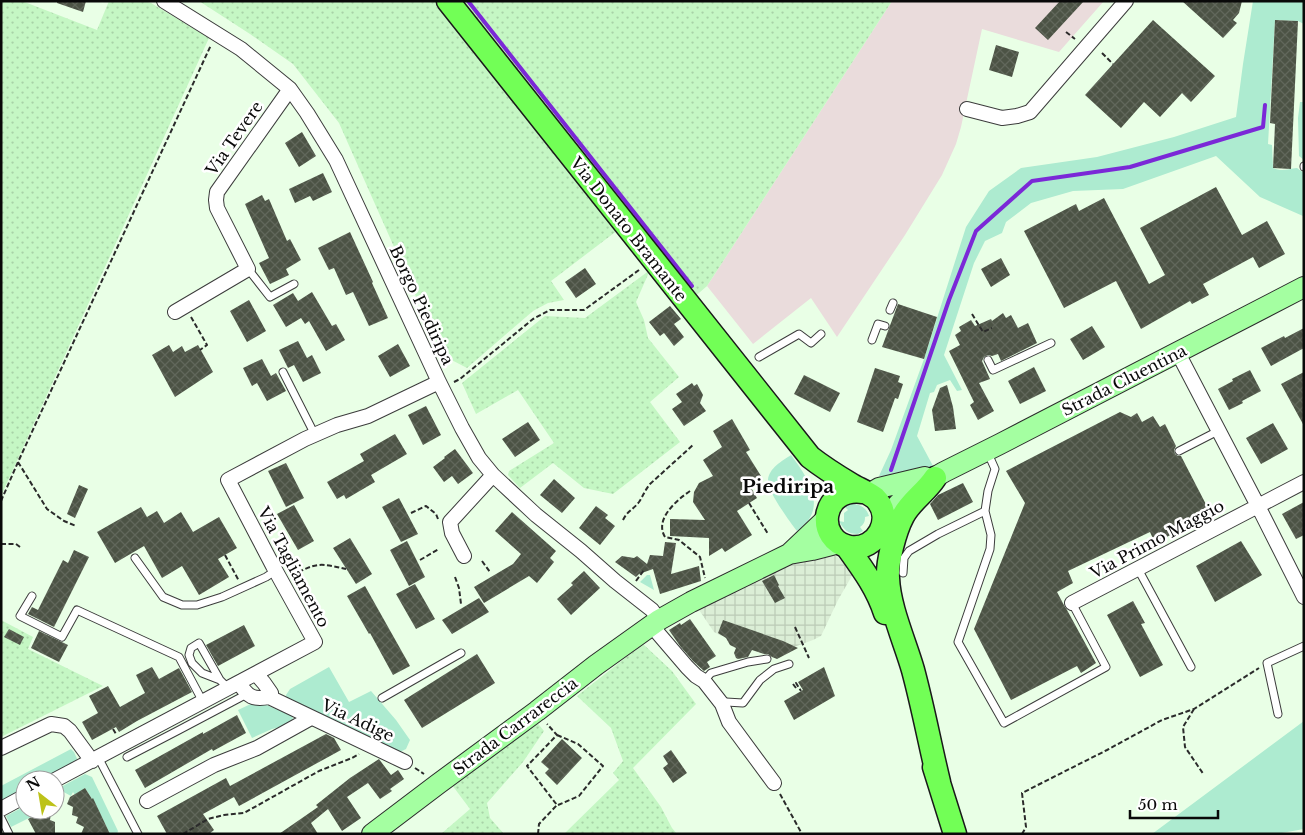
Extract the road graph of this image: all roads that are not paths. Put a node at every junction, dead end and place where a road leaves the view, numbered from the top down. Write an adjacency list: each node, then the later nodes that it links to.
1 (164, 1): 4 (street, Borgo Piediripa)
2 (448, 1): 23 (main road, Via Donato Bramante)
3 (1126, 1): 5 (street)
4 (290, 89): 6 (street, Via Tevere); 18 (street, Borgo Piediripa)
5 (967, 109)
6 (248, 269): 7 (lane); 9 (street)
7 (294, 284)
8 (1304, 287): 14 (main road, Strada Cluentina)
9 (180, 309)
10 (885, 326): 12 (lane)
11 (821, 334): 15 (lane)
12 (872, 340)
13 (1051, 343): 16 (lane)
14 (1178, 353): 19 (street); 21 (main road, Strada Cluentina)
15 (759, 357)
16 (988, 360)
17 (283, 372): 20 (lane)
18 (440, 385): 20 (street, Via Tagliamento); 24 (street, Borgo Piediripa)
19 (1218, 431): 22 (lane); 28 (street)
20 (315, 435): 38 (street, Via Tagliamento)
21 (987, 451): 25 (main road, Strada Cluentina); 29 (lane)
22 (1179, 452)
23 (810, 457): 27 (main road, Via Donato Bramante); 30 (main road, Via Donato Bramante)
24 (493, 475): 34 (street); 43 (street, Borgo Piediripa)
25 (939, 475): 27 (main road, Strada Cluentina); 31 (main road, Strada Cluentina); 63 (main road)
26 (1304, 482): 28 (street, Via Primo Maggio)
27 (866, 493): 30 (main road); 31 (main road)
28 (1258, 506): 36 (street, Via Primo Maggio); 40 (street)
29 (985, 511): 37 (lane); 42 (lane)
30 (828, 513): 32 (main road); 33 (main road)
31 (881, 528): 32 (main road); 41 (main road)
32 (843, 545): 33 (main road); 41 (main road)
33 (789, 554): 43 (main road)
34 (464, 556)
35 (135, 558): 38 (lane)
36 (1138, 569): 42 (street, Via Primo Maggio); 48 (lane)
37 (904, 573)
38 (279, 577): 49 (street, Via Tagliamento)
39 (32, 596): 54 (lane)
40 (1304, 597)
41 (880, 598): 63 (main road)
42 (1072, 603)
43 (655, 622): 50 (street, Borgo Piediripa); 71 (main road, Strada Carrareccia)
44 (1304, 646): 56 (lane)
45 (461, 653): 53 (lane)
46 (767, 659): 50 (lane)
47 (789, 664): 55 (lane)
48 (1191, 667)
49 (256, 674): 51 (street, Via Tagliamento); 52 (street)
50 (704, 680): 55 (street, Borgo Piediripa)
51 (234, 686): 51 (lane); 52 (street, Via Adige); 54 (street, Via Tagliamento); 59 (lane)
52 (269, 697): 57 (street, Via Adige)
53 (382, 698)
54 (202, 702): 60 (street, Via Tagliamento)
55 (722, 704): 64 (street, Borgo Piediripa)
56 (1278, 714)
57 (311, 718): 61 (street, Via Adige); 66 (street)
58 (1, 748): 60 (street)
59 (127, 756)
60 (95, 759): 62 (street, Via Tagliamento); 70 (lane)
61 (405, 762)
62 (65, 775)
63 (939, 782): 72 (main road)
64 (774, 783)
65 (15, 801): 67 (street)
66 (147, 801)
67 (1, 809)
68 (1, 818): 69 (lane)
69 (9, 834)
70 (138, 834)
71 (372, 834)
72 (955, 834)

